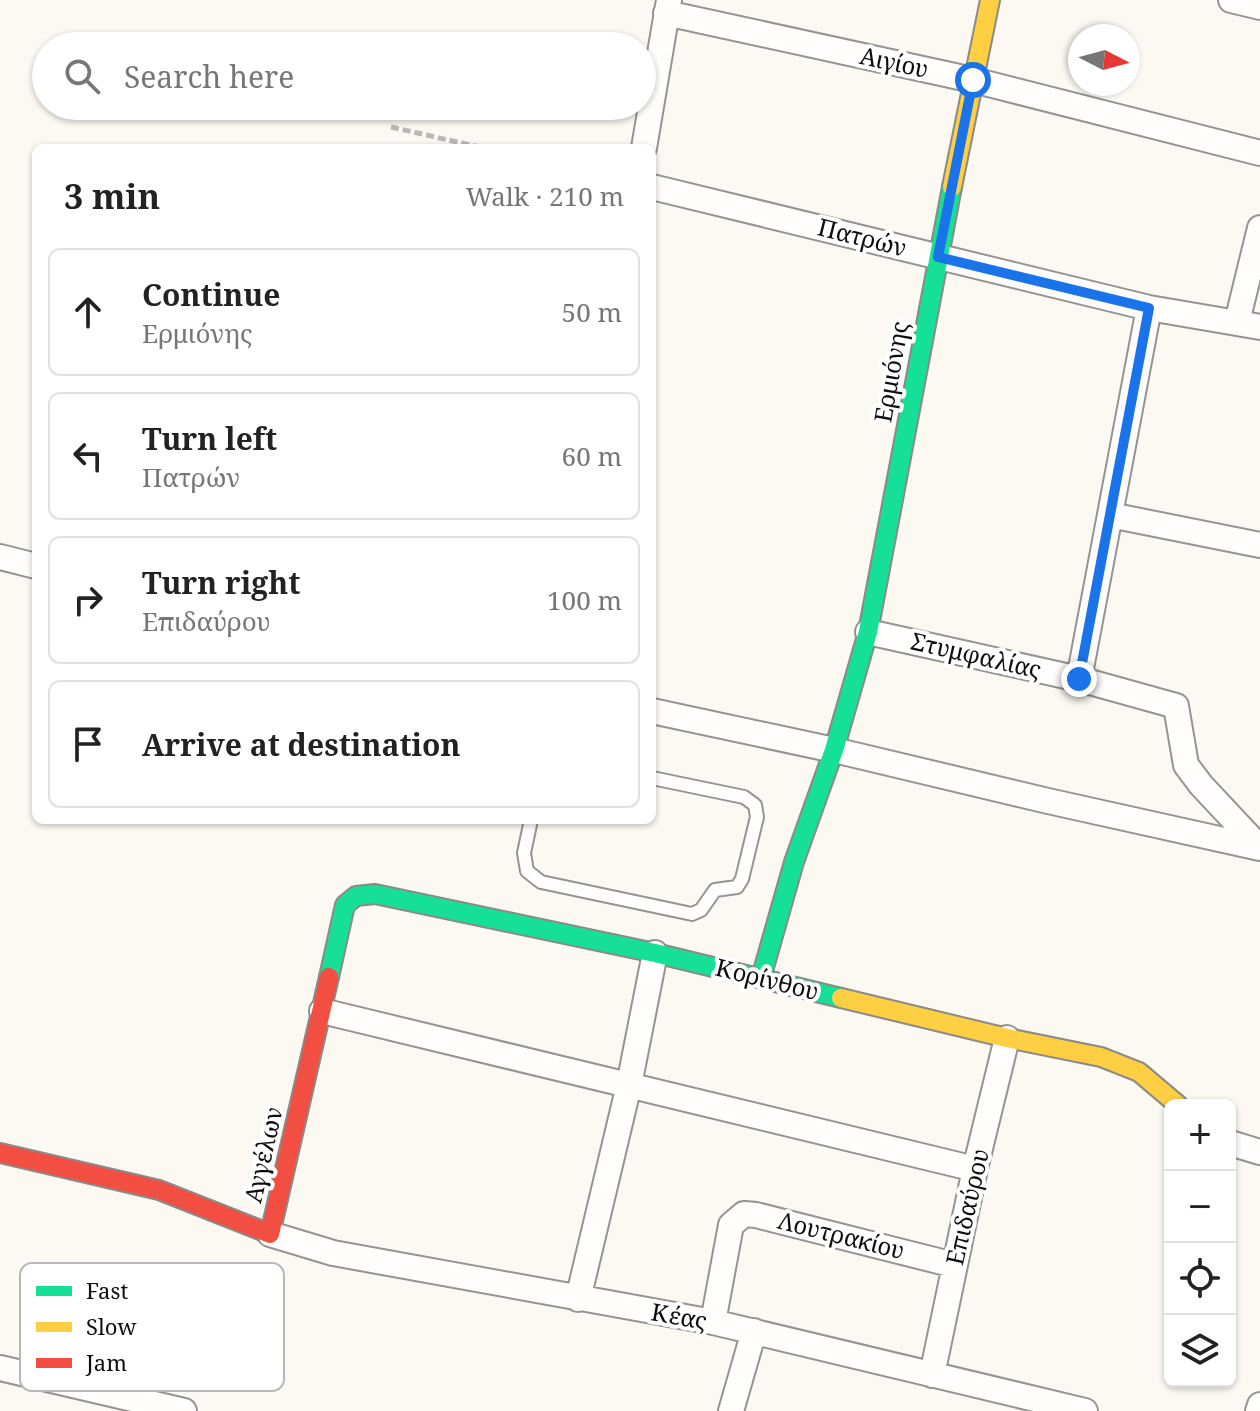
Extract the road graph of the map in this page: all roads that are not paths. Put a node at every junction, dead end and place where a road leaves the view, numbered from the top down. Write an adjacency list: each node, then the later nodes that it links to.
1 (990, 0): 6 (street, Ερμιόνης)
2 (1231, 0): 4 (street)
3 (668, 7): 5 (street); 6 (street, Αιγίου)
4 (1260, 7)
5 (656, 78)
6 (973, 80): 9 (street, Αιγίου); 12 (street, Ερμιόνης)
7 (649, 120): 8 (street)
8 (645, 144)
9 (1260, 153)
10 (656, 188): 12 (street, Πατρών)
11 (1260, 228): 14 (street)
12 (938, 257): 13 (street, Πατρών); 19 (street, Ερμιόνης)
13 (1149, 308): 14 (street, Πατρών); 15 (street)
14 (1248, 325)
15 (1110, 515): 16 (street); 20 (street)
16 (1260, 545)
17 (0, 557): 18 (street)
18 (32, 565)
19 (868, 632): 20 (street, Στυμφαλίας); 22 (street, Ερμιόνης)
20 (1079, 679): 25 (street, Στυμφαλίας)
21 (656, 712): 22 (street)
22 (834, 750): 25 (street); 28 (street, Ερμιόνης)
23 (656, 779): 24 (lane)
24 (530, 824)
25 (1260, 848)
26 (345, 905): 27 (street, Κορίνθου); 29 (street, Αγγέλων)
27 (655, 953): 28 (street, Κορίνθου); 31 (street)
28 (761, 978): 30 (street, Κορίνθου)
29 (322, 1011): 31 (street); 37 (street, Αγγέλων)
30 (1007, 1038): 32 (street, Κορίνθου); 36 (street, Επιδαύρου)
31 (629, 1085): 36 (street); 39 (street)
32 (1171, 1099)
33 (1236, 1145): 34 (street)
34 (1260, 1152)
35 (0, 1153): 37 (street, Αγγέλων)
36 (975, 1169): 38 (street, Επιδαύρου)
37 (270, 1234): 39 (street, Κέας)
38 (954, 1265): 40 (street, Λουτρακίου); 44 (street, Επιδαύρου)
39 (578, 1299): 40 (street, Κέας)
40 (713, 1322): 41 (street, Κέας)
41 (754, 1331): 44 (street, Κέας); 48 (street)
42 (0, 1368): 43 (street)
43 (20, 1373)
44 (932, 1375): 49 (street, Κέας)
45 (97, 1391): 47 (street)
46 (1260, 1405): 50 (street)
47 (178, 1410)
48 (731, 1411)
49 (1085, 1411)
50 (1258, 1411)

